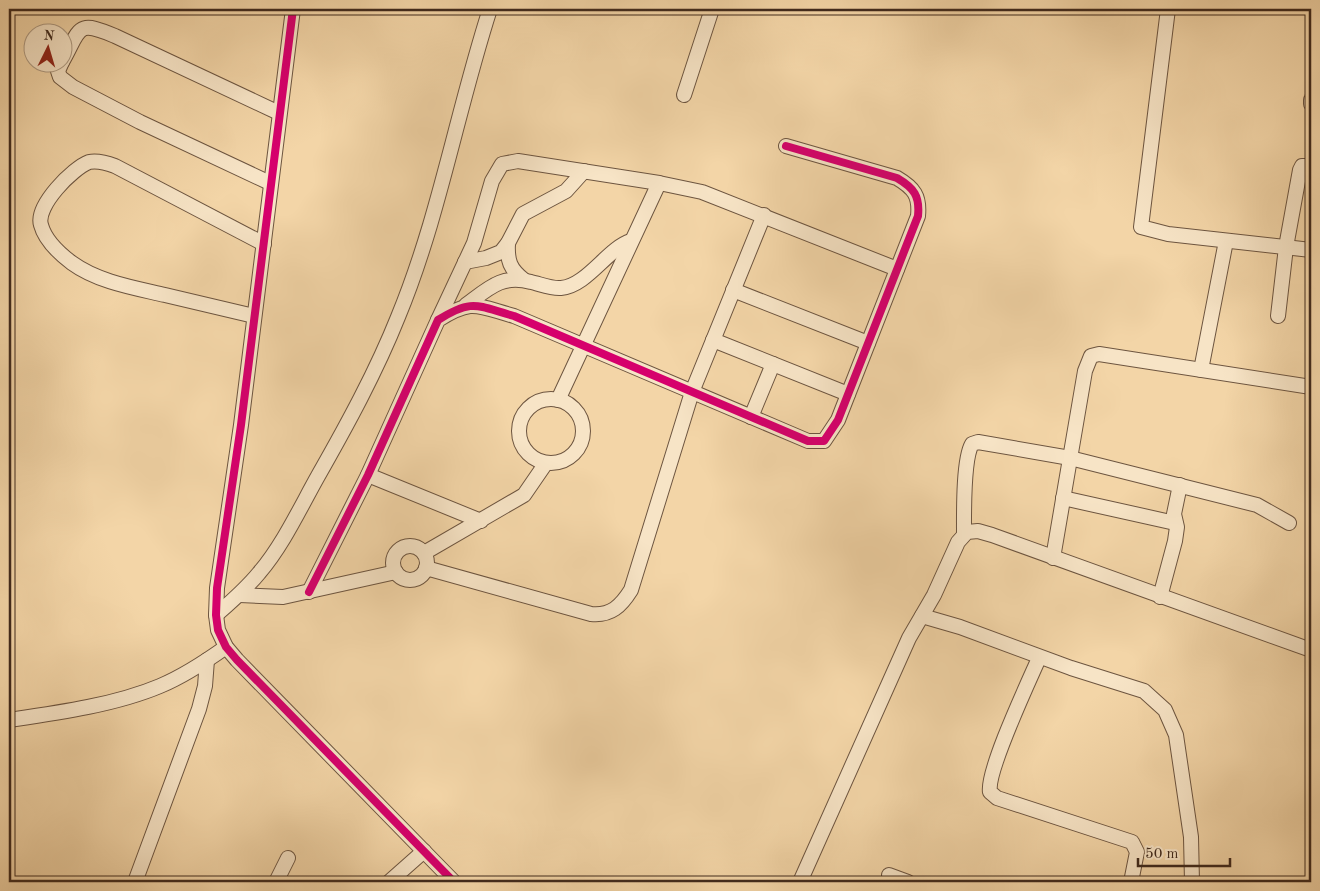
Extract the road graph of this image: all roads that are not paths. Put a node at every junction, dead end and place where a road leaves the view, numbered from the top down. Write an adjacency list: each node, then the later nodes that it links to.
1 (293, 9): 10 (street)
2 (490, 9): 55 (street)
3 (712, 9): 7 (street)
4 (1168, 9): 18 (street)
5 (72, 43): 10 (street)
6 (58, 72): 14 (street)
7 (684, 95)
8 (1311, 100): 9 (street)
9 (1311, 104)
10 (279, 113): 14 (street)
11 (786, 146): 24 (street)
12 (1311, 166): 21 (street)
13 (584, 171): 15 (street); 19 (street); 23 (street)
14 (270, 183): 20 (street)
15 (659, 183): 16 (street); 17 (street)
16 (764, 216): 24 (street); 26 (street)
17 (632, 240): 25 (street); 33 (street)
18 (1226, 241): 21 (street); 35 (street)
19 (508, 243): 23 (street); 25 (street)
20 (264, 244): 28 (street); 28 (street)
21 (1286, 247): 22 (street); 29 (street)
22 (1311, 250)
23 (464, 262): 30 (street)
24 (897, 269): 32 (street)
25 (524, 280): 27 (street)
26 (734, 290): 31 (street); 32 (street)
27 (466, 305): 30 (street); 33 (street)
28 (254, 316): 57 (street)
29 (1278, 316)
30 (438, 320): 43 (street)
31 (713, 340): 34 (street); 37 (street)
32 (868, 343): 38 (street)
33 (582, 346): 37 (street); 39 (street)
34 (773, 364): 38 (street); 40 (street)
35 (1201, 370): 36 (street); 41 (street)
36 (1311, 387)
37 (692, 392): 40 (street); 52 (street)
38 (848, 394): 40 (street)
39 (558, 400): 42 (street); 42 (street)
40 (751, 417)
41 (1070, 458): 44 (street); 45 (street); 49 (street)
42 (546, 463): 46 (street)
43 (368, 476): 46 (street); 54 (street)
44 (1180, 485): 47 (street); 48 (street)
45 (1063, 498): 47 (street); 51 (street)
46 (481, 522): 50 (street)
47 (1175, 523): 56 (street)
48 (1289, 523)
49 (964, 534): 51 (street); 58 (street)
50 (424, 553): 52 (street); 53 (street)
51 (1053, 558): 56 (street)
52 (426, 568): 53 (street)
53 (396, 572): 54 (street)
54 (309, 592): 55 (street)
55 (240, 595): 57 (street)
56 (1160, 597): 60 (street)
57 (216, 615): 59 (street)
58 (922, 616): 61 (street); 71 (street)
59 (226, 647): 62 (street); 64 (street)
60 (1311, 650)
61 (1039, 658): 73 (street); 74 (street)
62 (207, 660): 63 (street); 67 (street)
63 (9, 720)
64 (424, 851): 69 (street); 70 (street)
65 (288, 858): 68 (street)
66 (889, 875): 72 (street)
67 (135, 882)
68 (276, 882)
69 (389, 882)
70 (454, 882)
71 (800, 882)
72 (908, 882)
73 (1130, 882)
74 (1192, 882)

